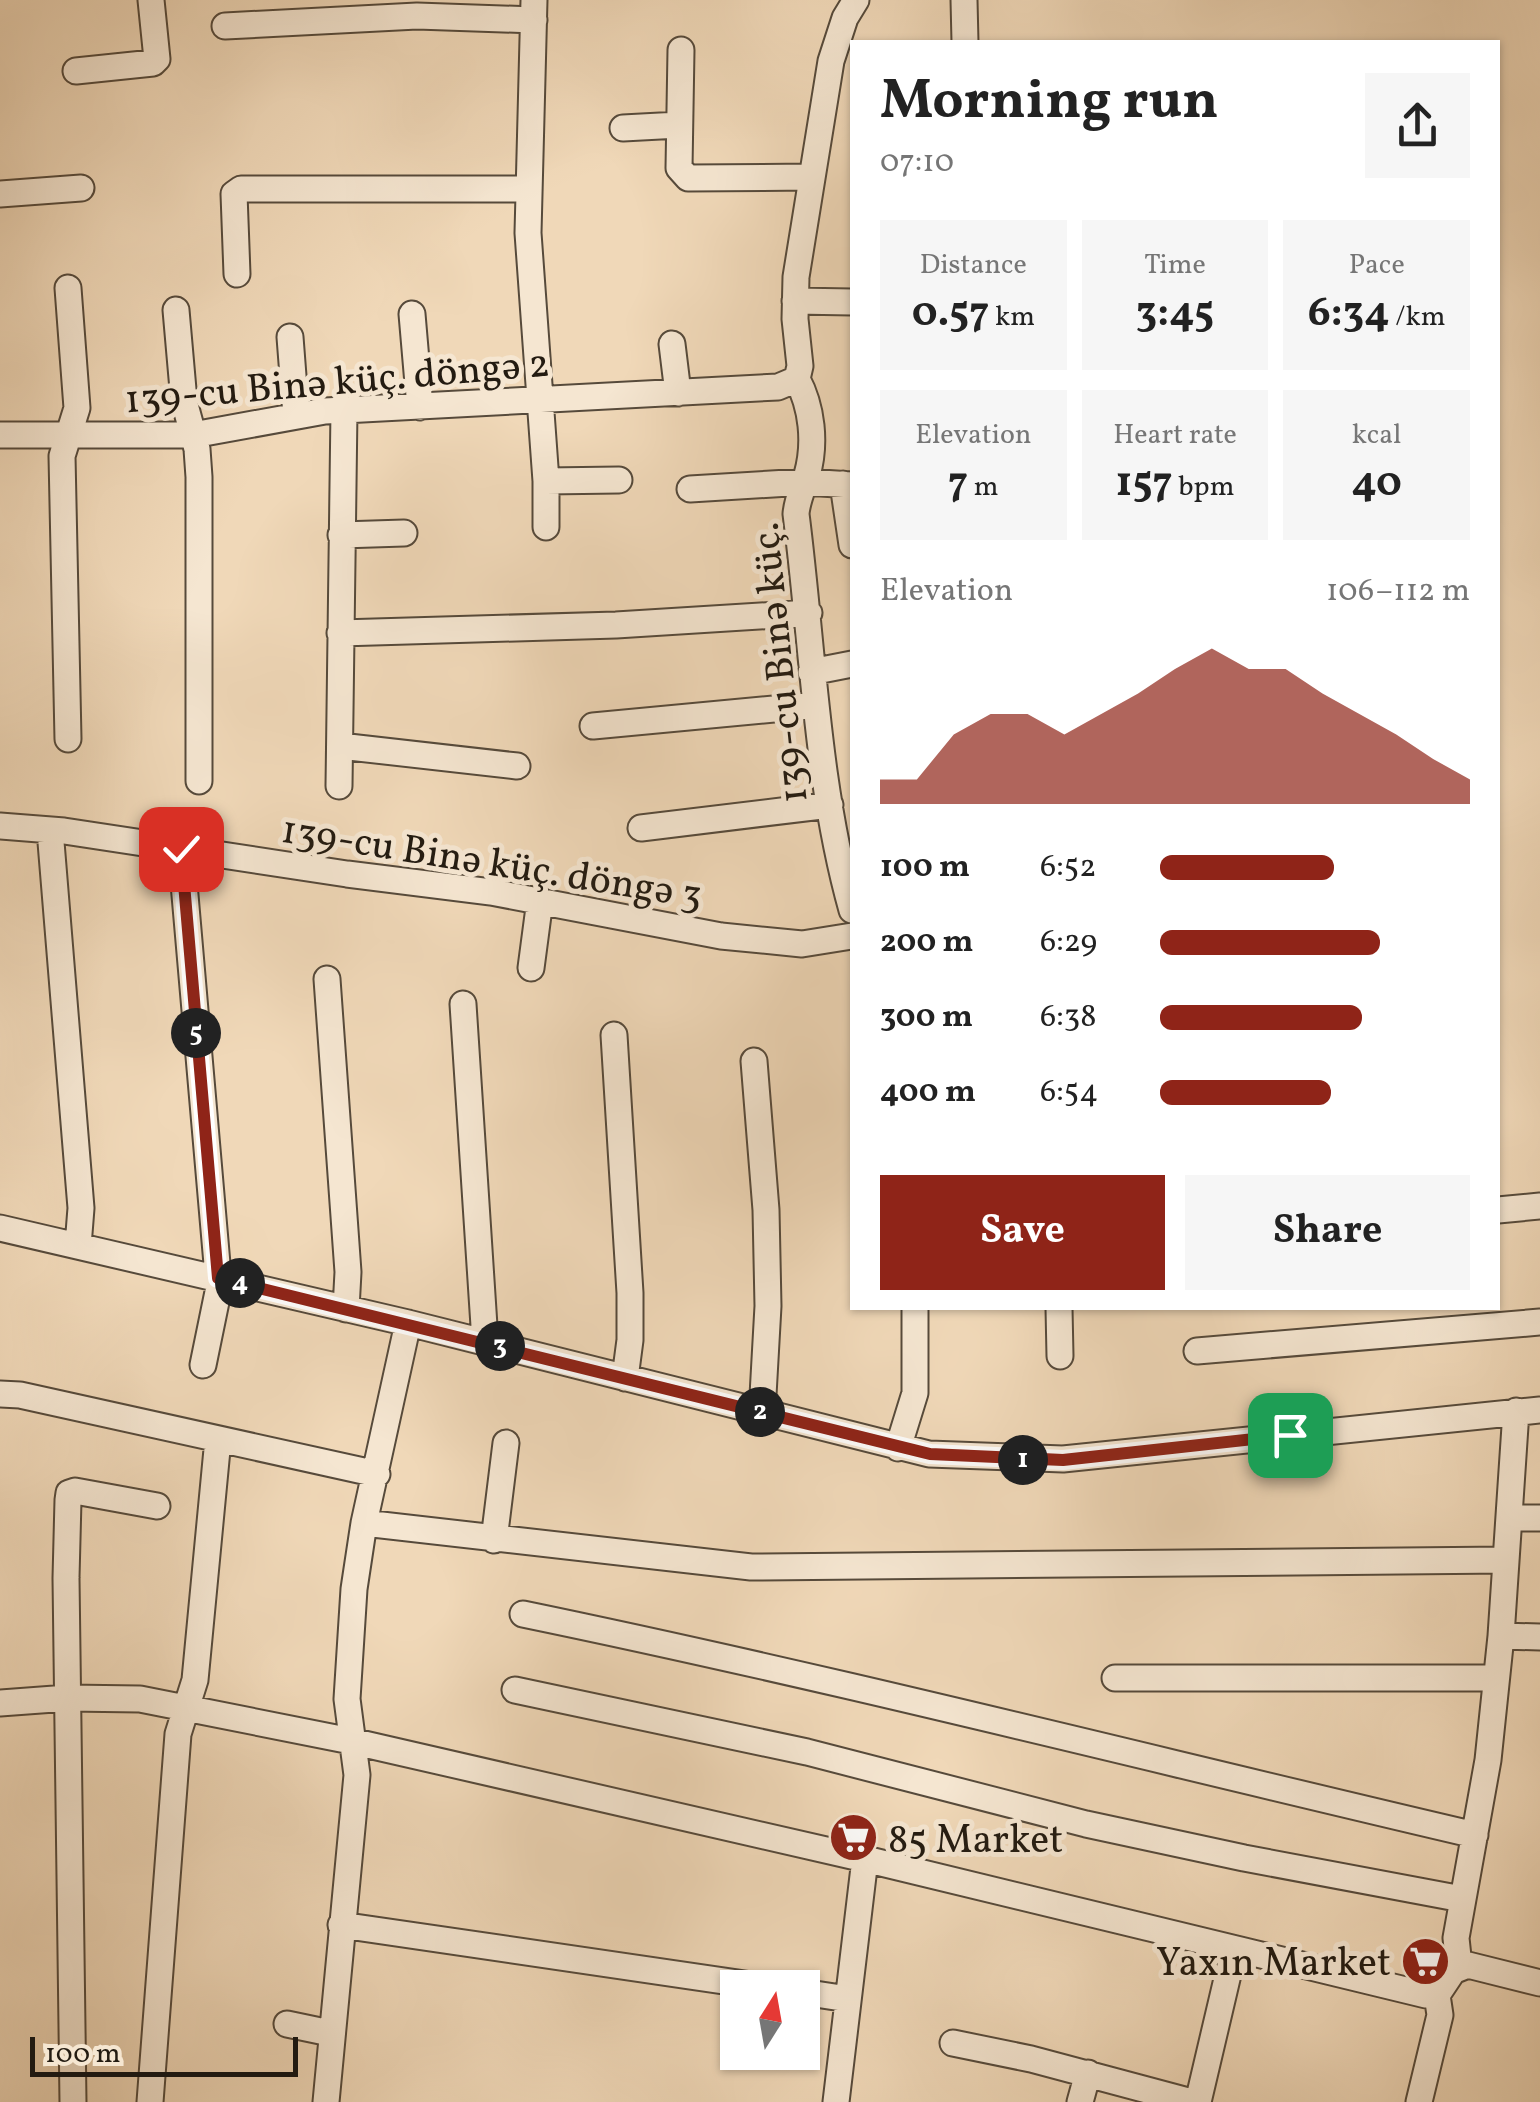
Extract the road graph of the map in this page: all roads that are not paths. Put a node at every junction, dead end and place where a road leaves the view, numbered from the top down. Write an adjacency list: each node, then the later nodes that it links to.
1 (152, 0): 8 (street)
2 (856, 0): 11 (street, 139-cu Binə küç.)
3 (964, 0): 6 (street)
4 (534, 10): 5 (street); 13 (street)
5 (225, 26)
6 (964, 40)
7 (680, 50): 9 (street)
8 (76, 71)
9 (680, 126): 10 (street); 11 (street)
10 (623, 128)
11 (812, 177): 17 (street, 139-cu Binə küç.)
12 (81, 188): 14 (street)
13 (528, 188): 15 (street); 25 (street)
14 (0, 194)
15 (237, 274)
16 (68, 288): 29 (street)
17 (795, 301): 18 (street); 23 (street, 139-cu Binə küç.)
18 (850, 302)
19 (176, 310): 30 (street)
20 (412, 314): 26 (street)
21 (290, 336): 28 (street)
22 (672, 344): 24 (street)
23 (797, 379): 24 (street, 139-cu Binə küç. döngə 2); 34 (street, 139-cu Binə küç.)
24 (678, 392): 25 (street, 139-cu Binə küç. döngə 2)
25 (540, 401): 26 (street, 139-cu Binə küç. döngə 2); 33 (street)
26 (420, 406): 27 (street, 139-cu Binə küç. döngə 2)
27 (344, 410): 28 (street, 139-cu Binə küç. döngə 2); 40 (street)
28 (296, 415): 30 (street, 139-cu Binə küç. döngə 2)
29 (68, 434): 30 (street, 139-cu Binə küç. döngə 2); 31 (street, 139-cu Binə küç. döngə 2); 47 (street)
30 (193, 434): 50 (street)
31 (0, 435)
32 (619, 480): 33 (street)
33 (546, 482): 38 (street)
34 (805, 482): 35 (street); 36 (street); 41 (street, 139-cu Binə küç.)
35 (848, 484): 37 (street)
36 (690, 489)
37 (850, 514)
38 (546, 526)
39 (404, 534): 40 (street)
40 (342, 535): 42 (street)
41 (808, 614): 42 (street); 44 (street, 139-cu Binə küç.)
42 (340, 633): 48 (street)
43 (850, 664): 44 (street)
44 (811, 672): 45 (street, 139-cu Binə küç.)
45 (816, 706): 46 (street); 52 (street, 139-cu Binə küç.)
46 (593, 726)
47 (68, 738)
48 (340, 746): 49 (street); 51 (street)
49 (516, 766)
50 (200, 781)
51 (339, 786)
52 (830, 805): 54 (street); 58 (street, 139-cu Binə küç.)
53 (0, 826): 55 (street, 139-cu Binə küç. döngə 3)
54 (641, 828)
55 (50, 830): 56 (street, 139-cu Binə küç. döngə 3); 68 (street)
56 (181, 849): 57 (street, 139-cu Binə küç. döngə 3); 69 (street)
57 (540, 900): 59 (street, 139-cu Binə küç. döngə 3); 60 (street)
58 (850, 900)
59 (850, 936)
60 (530, 968)
61 (327, 979): 70 (street)
62 (463, 1004): 75 (street)
63 (614, 1034): 79 (street)
64 (754, 1060): 82 (street)
65 (1540, 1206): 66 (street)
66 (1500, 1210)
67 (0, 1228): 68 (street)
68 (78, 1246): 69 (street)
69 (218, 1278): 70 (street); 78 (street)
70 (346, 1308): 74 (street)
71 (915, 1310): 85 (street)
72 (1059, 1310): 77 (street)
73 (1540, 1322): 76 (street)
74 (408, 1323): 75 (street); 86 (street)
75 (481, 1342): 79 (street)
76 (1197, 1350)
77 (1060, 1356)
78 (204, 1366)
79 (625, 1378): 82 (street)
80 (0, 1394): 83 (street)
81 (1528, 1410): 85 (street); 88 (street)
82 (762, 1413): 85 (street)
83 (218, 1439): 86 (street); 101 (street)
84 (506, 1444): 91 (street)
85 (898, 1448)
86 (377, 1474): 90 (street)
87 (157, 1506): 99 (street)
88 (1509, 1518): 89 (street); 92 (street)
89 (1540, 1518)
90 (364, 1524): 91 (street); 102 (street)
91 (494, 1540): 92 (street)
92 (1506, 1560): 94 (street)
93 (524, 1614): 103 (street)
94 (1501, 1636): 95 (street); 97 (street)
95 (1540, 1637)
96 (1114, 1678): 97 (street)
97 (1496, 1678): 103 (street)
98 (515, 1690): 105 (street)
99 (68, 1698): 100 (street); 101 (street); 118 (street)
100 (0, 1703)
101 (188, 1708): 102 (street); 119 (street)
102 (351, 1741): 104 (street); 106 (street)
103 (1475, 1836): 105 (street)
104 (865, 1859): 107 (street); 113 (street)
105 (1462, 1899): 108 (street)
106 (340, 1925): 109 (street); 115 (street)
107 (1234, 1949): 112 (street); 123 (street)
108 (1459, 1966): 110 (street); 112 (street)
109 (720, 1980)
110 (1540, 1983)
111 (820, 1994): 113 (street)
112 (1437, 1995): 124 (street)
113 (848, 1998): 121 (street)
114 (287, 2024): 115 (street)
115 (330, 2033): 120 (street)
116 (953, 2043): 117 (street)
117 (1088, 2073): 122 (street); 123 (street)
118 (73, 2102)
119 (150, 2102)
120 (326, 2102)
121 (836, 2102)
122 (1080, 2102)
123 (1195, 2102)
124 (1418, 2102)

